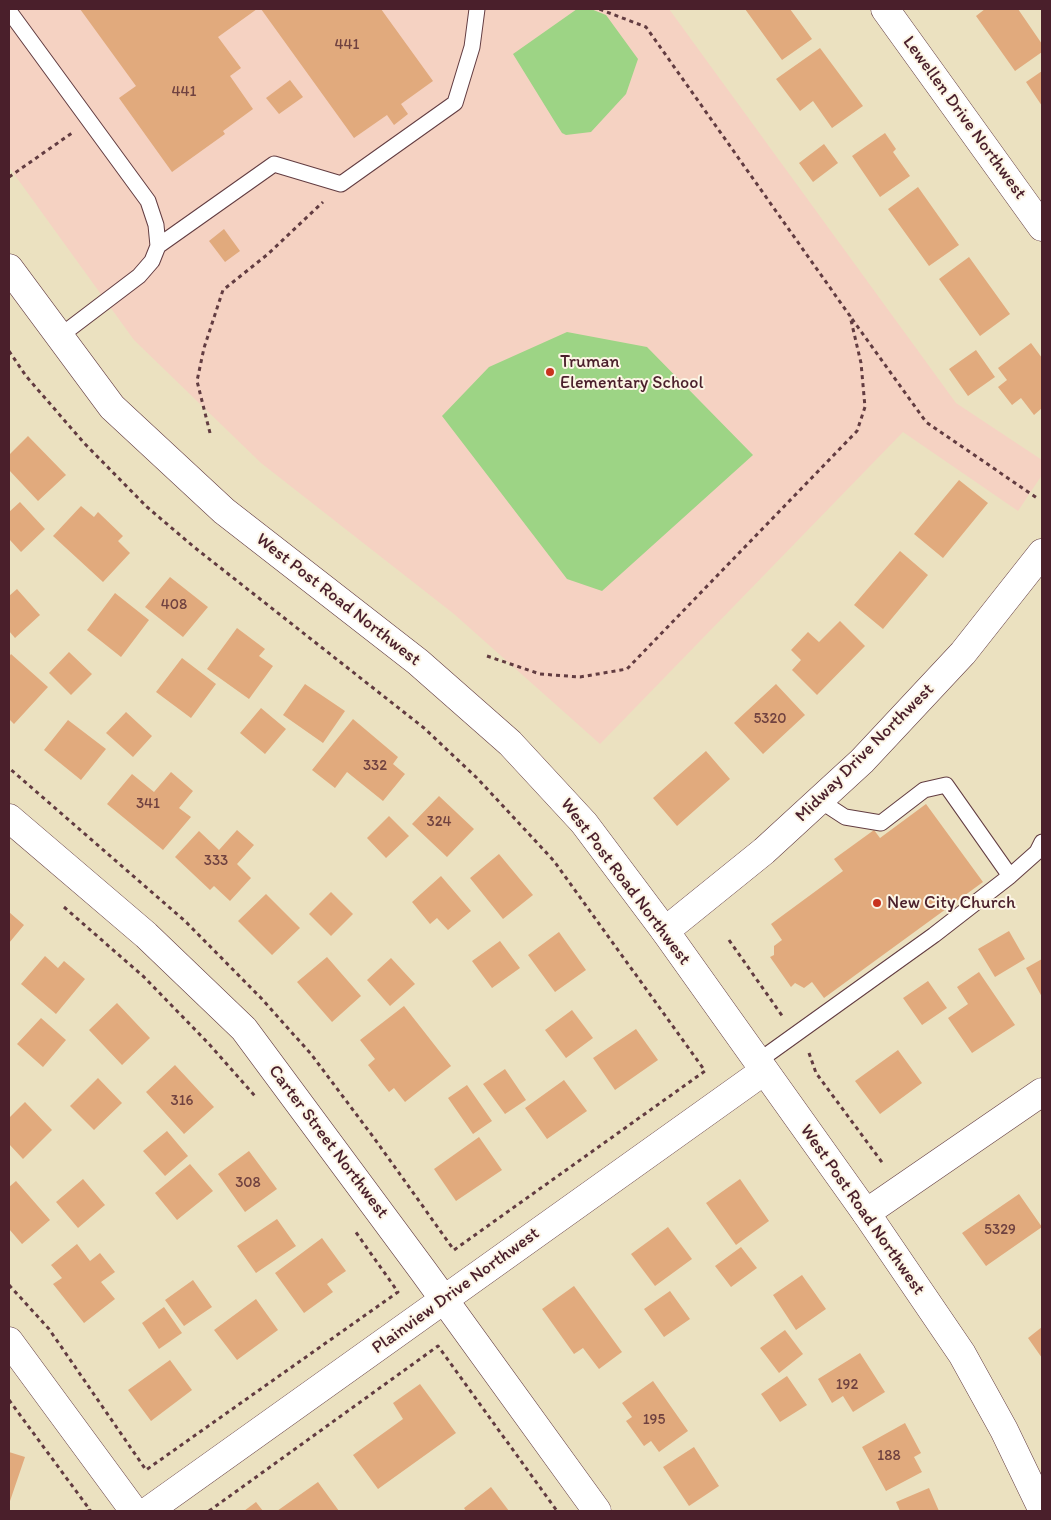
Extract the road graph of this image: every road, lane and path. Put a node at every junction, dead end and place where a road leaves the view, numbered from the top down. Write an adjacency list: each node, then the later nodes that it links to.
1 (477, 9): 7 (lane)
2 (599, 9): 11 (path)
3 (885, 9): 8 (street, Lewellen Drive Northwest)
4 (9, 10): 5 (lane)
5 (89, 121): 6 (path); 9 (lane)
6 (9, 177)
7 (341, 184): 9 (lane); 14 (path)
8 (1042, 227)
9 (158, 246): 12 (lane)
10 (9, 268): 12 (street, West Post Road Northwest)
11 (850, 316): 15 (path); 17 (path)
12 (60, 336): 24 (street, West Post Road Northwest)
13 (9, 351): 18 (path)
14 (210, 433)
15 (1037, 498)
16 (1042, 553): 19 (street, Midway Drive Northwest)
17 (487, 656)
18 (9, 768)
19 (819, 800): 22 (lane); 24 (street, Midway Drive Northwest)
20 (9, 818): 31 (street, Carter Street Northwest)
21 (1042, 842): 22 (lane)
22 (1010, 876): 25 (lane)
23 (64, 906): 27 (path)
24 (665, 931): 25 (street, West Post Road Northwest)
25 (760, 1067): 28 (street, West Post Road Northwest); 31 (street, Plainview Drive Northwest)
26 (1042, 1092): 28 (street)
27 (261, 1103)
28 (866, 1213): 34 (street, West Post Road Northwest)
29 (353, 1229): 30 (path)
30 (9, 1285)
31 (444, 1300): 37 (street, Plainview Drive Northwest); 40 (street, Carter Street Northwest)
32 (9, 1341): 36 (street)
33 (9, 1400): 35 (path)
34 (1042, 1509)
35 (88, 1511)
36 (134, 1511)
37 (148, 1511)
38 (209, 1511): 39 (path)
39 (557, 1511)
40 (597, 1511)

